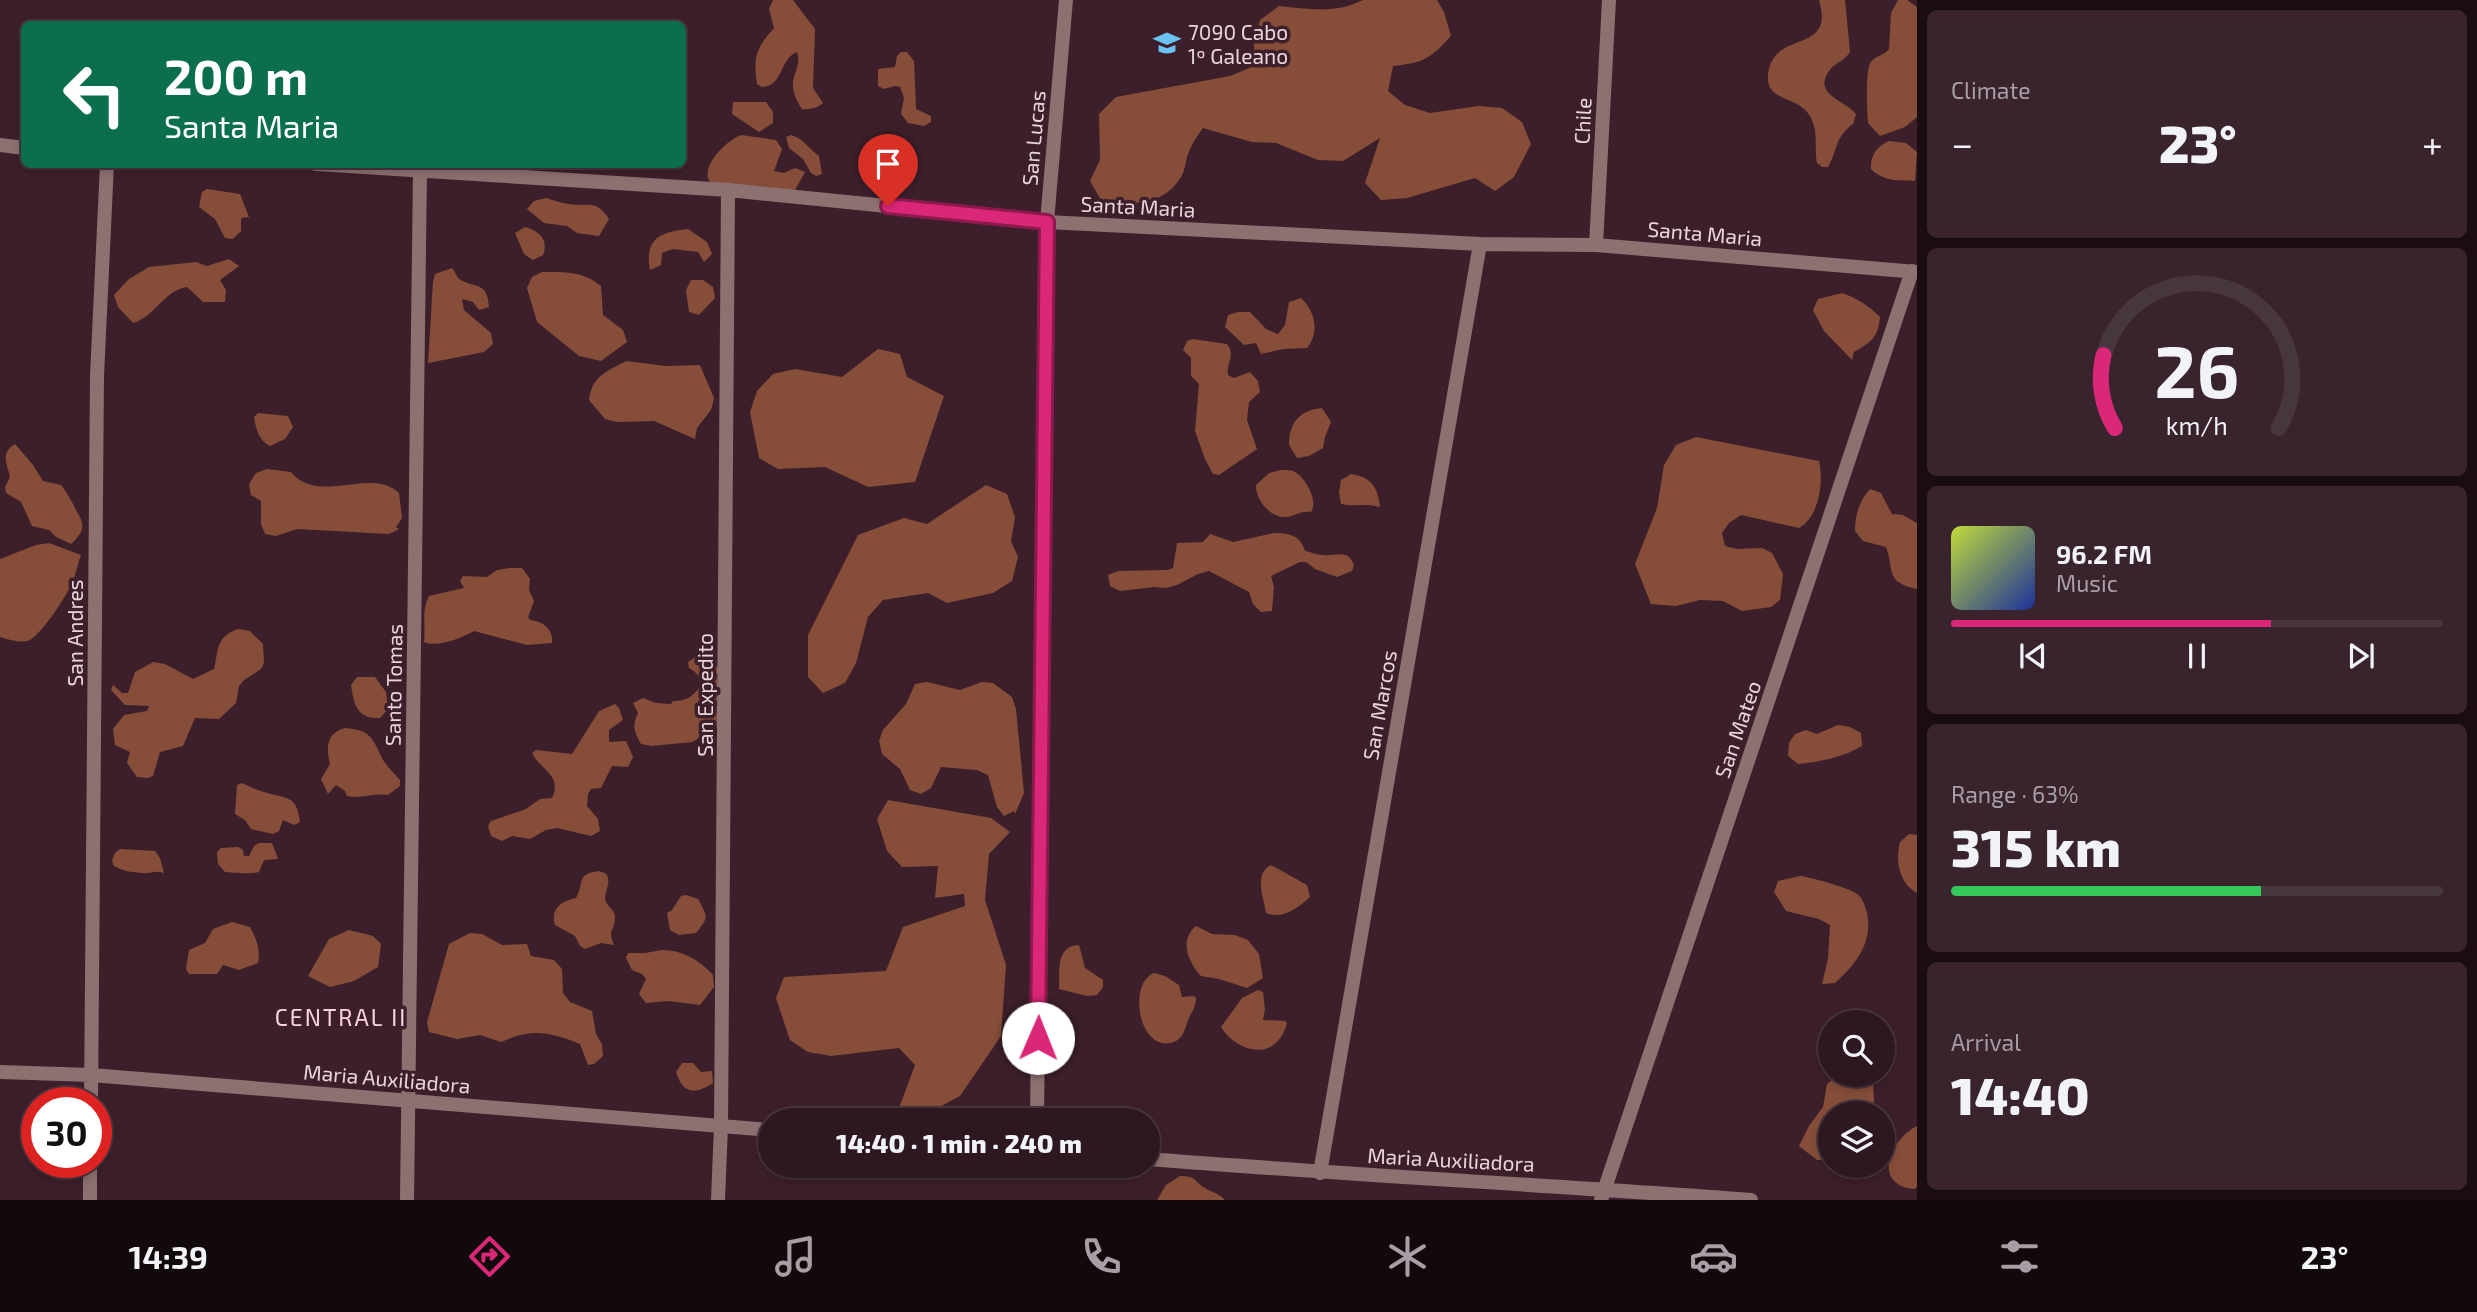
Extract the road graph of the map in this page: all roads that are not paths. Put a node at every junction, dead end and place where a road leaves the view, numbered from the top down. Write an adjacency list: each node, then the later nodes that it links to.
1 (1066, 0): 9 (street, San Lucas)
2 (1609, 0): 11 (street, Chile)
3 (0, 145): 4 (street)
4 (21, 148)
5 (107, 168): 14 (street, San Andres)
6 (385, 168): 7 (street, Santa Maria)
7 (420, 170): 8 (street, Santa Maria); 16 (street, Santo Tomas)
8 (729, 190): 9 (street, Santa Maria); 18 (street, San Expedito)
9 (1047, 222): 10 (street, Santa Maria); 17 (street, San Lucas)
10 (1480, 244): 11 (street, Santa Maria); 21 (street, San Marcos)
11 (1596, 244): 12 (street, Santa Maria)
12 (1915, 272): 23 (street, San Mateo)
13 (0, 1072): 14 (street, Maria Auxiliadora)
14 (92, 1075): 15 (street, San Andres); 16 (street, Maria Auxiliadora)
15 (92, 1087)
16 (409, 1101): 18 (street, Maria Auxiliadora); 25 (street, Santo Tomas)
17 (1037, 1108)
18 (721, 1126): 19 (street, Maria Auxiliadora); 26 (street, San Expedito)
19 (758, 1128)
20 (1160, 1160): 21 (street, Maria Auxiliadora)
21 (1320, 1173): 23 (street, Maria Auxiliadora)
22 (90, 1178): 24 (street)
23 (1603, 1194): 27 (street, Maria Auxiliadora)
24 (90, 1200)
25 (407, 1200)
26 (718, 1200)
27 (1751, 1200)

